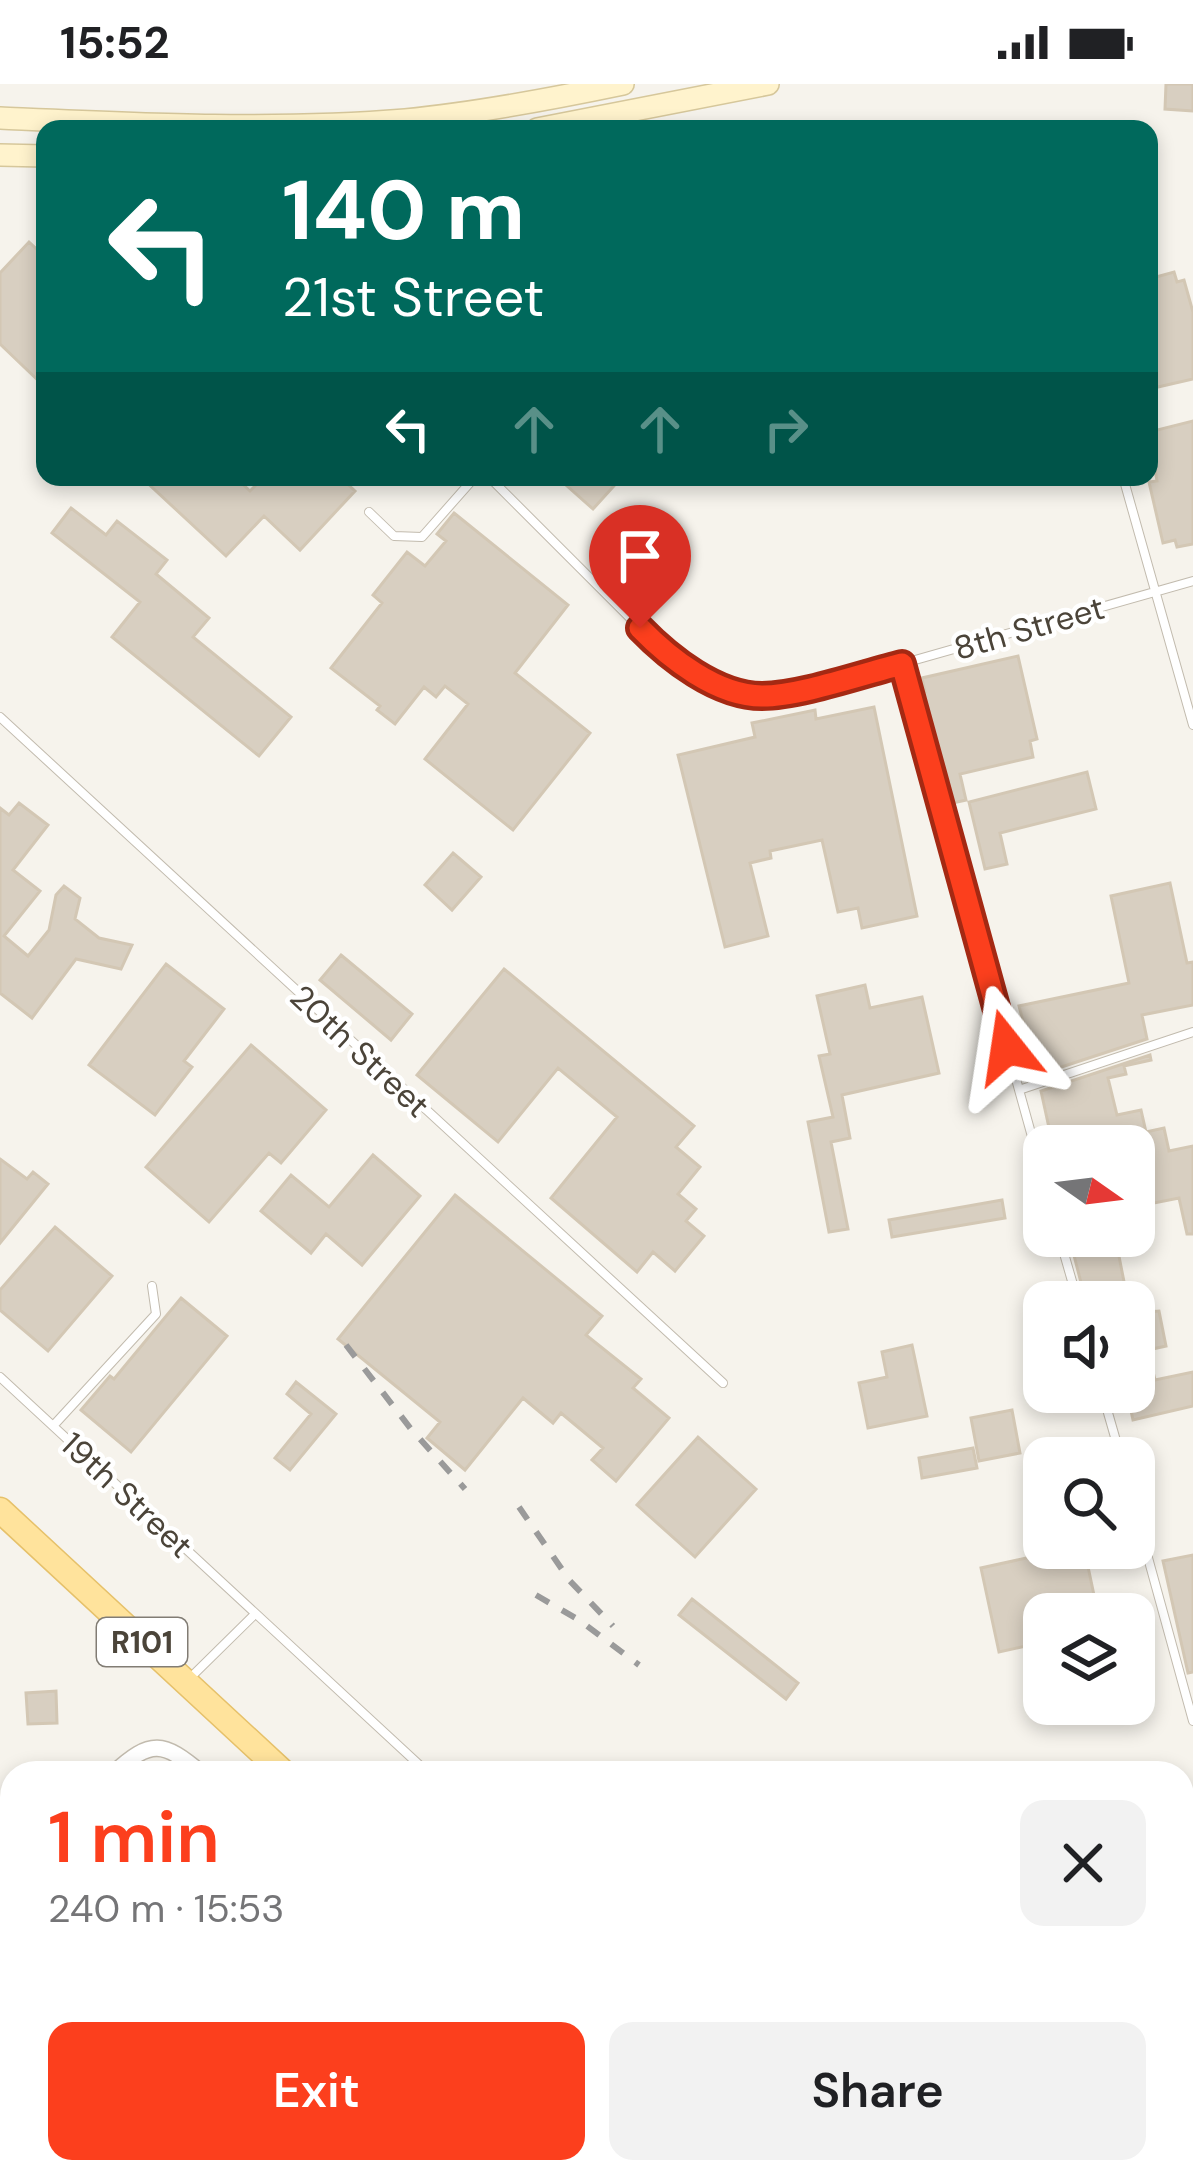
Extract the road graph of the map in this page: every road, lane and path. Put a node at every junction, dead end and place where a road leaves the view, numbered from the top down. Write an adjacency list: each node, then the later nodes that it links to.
1 (623, 84): 5 (main road)
2 (768, 84): 6 (main road)
3 (0, 118): 4 (main road)
4 (51, 120)
5 (368, 120)
6 (583, 120)
7 (0, 155): 8 (main road)
8 (36, 157)
9 (467, 486): 12 (lane)
10 (499, 486): 15 (lane, 8th Street)
11 (1126, 486): 14 (lane)
12 (369, 512)
13 (1193, 581): 14 (lane, 8th Street)
14 (1156, 592): 15 (lane, 8th Street); 17 (lane)
15 (902, 664): 19 (lane)
16 (0, 717): 23 (lane, 20th Street)
17 (1193, 725)
18 (1193, 1032): 19 (lane)
19 (1019, 1090): 20 (lane)
20 (1029, 1125)
21 (152, 1286): 24 (lane)
22 (0, 1377): 24 (lane, 19th Street)
23 (723, 1383)
24 (53, 1426): 27 (lane, 19th Street)
25 (0, 1510): 28 (main road, R101)
26 (1151, 1569): 29 (lane)
27 (254, 1613): 28 (lane); 33 (lane, 19th Street)
28 (185, 1682): 32 (main road, R101)
29 (1193, 1721)
30 (128, 1761): 31 (street)
31 (186, 1761)
32 (271, 1761)
33 (415, 1761)

